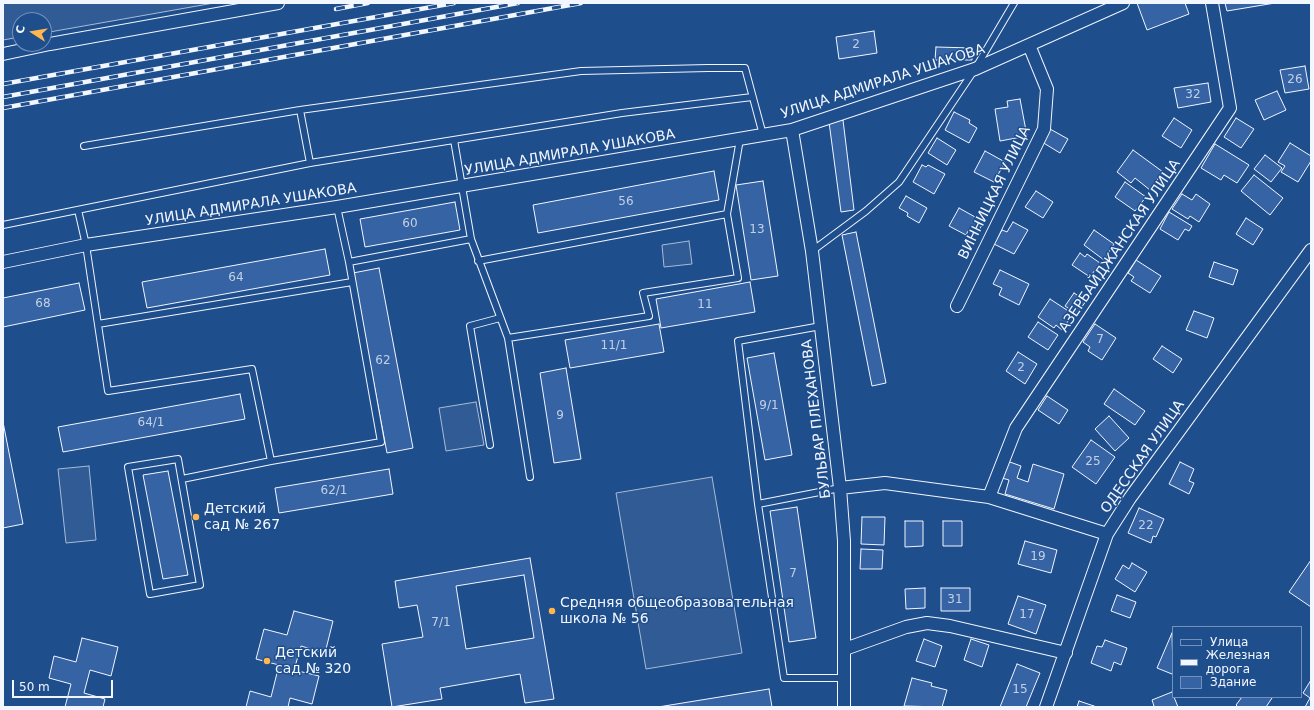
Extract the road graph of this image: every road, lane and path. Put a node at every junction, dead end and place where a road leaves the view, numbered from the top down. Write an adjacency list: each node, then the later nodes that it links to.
1 (278, 3): 6 (street)
2 (1014, 3): 7 (lane)
3 (1123, 3): 5 (street, УЛИЦА АДМИРАЛА УШАКОВА)
4 (1212, 3): 39 (street, АЗЕРБАЙДЖАНСКАЯ УЛИЦА)
5 (1029, 45): 7 (street, УЛИЦА АДМИРАЛА УШАКОВА); 29 (street, ВИННИЦКАЯ УЛИЦА)
6 (3, 54)
7 (975, 69): 10 (street, УЛИЦА АДМИРАЛА УШАКОВА); 24 (lane)
8 (752, 98): 9 (lane); 11 (lane); 13 (lane)
9 (300, 110): 14 (lane); 15 (lane)
10 (792, 130): 11 (street, УЛИЦА АДМИРАЛА УШАКОВА); 24 (street, БУЛЬВАР ПЛЕХАНОВА)
11 (762, 135): 12 (street, УЛИЦА АДМИРАЛА УШАКОВА)
12 (740, 139): 16 (street, УЛИЦА АДМИРАЛА УШАКОВА); 19 (lane)
13 (454, 140): 15 (lane); 16 (lane)
14 (84, 146)
15 (310, 163): 18 (lane)
16 (461, 186): 17 (street, УЛИЦА АДМИРАЛА УШАКОВА); 21 (lane)
17 (337, 207): 22 (street, УЛИЦА АДМИРАЛА УШАКОВА); 27 (lane)
18 (78, 210): 20 (lane); 22 (lane)
19 (727, 214): 25 (lane); 33 (lane)
20 (3, 225)
21 (471, 239): 25 (lane); 27 (lane)
22 (86, 245): 26 (street, УЛИЦА АДМИРАЛА УШАКОВА); 31 (lane)
23 (1311, 250): 41 (street, ОДЕССКАЯ УЛИЦА)
24 (812, 251): 32 (street, БУЛЬВАР ПЛЕХАНОВА)
25 (478, 261): 30 (lane)
26 (3, 262)
27 (348, 262): 28 (lane)
28 (352, 282): 31 (lane); 35 (lane)
29 (957, 306)
30 (500, 318): 33 (lane); 34 (lane)
31 (98, 324): 35 (lane)
32 (821, 326): 38 (street, БУЛЬВАР ПЛЕХАНОВА); 40 (lane)
33 (508, 338): 36 (lane)
34 (490, 445)
35 (271, 461): 37 (lane)
36 (530, 477)
37 (182, 480): 37 (lane)
38 (840, 488): 39 (street); 40 (lane); 42 (street, БУЛЬВАР ПЛЕХАНОВА)
39 (989, 497): 41 (street)
40 (758, 504): 44 (lane)
41 (1107, 534): 43 (street, ОДЕССКАЯ УЛИЦА)
42 (845, 649): 43 (street); 44 (street, БУЛЬВАР ПЛЕХАНОВА)
43 (1066, 653): 46 (street, ОДЕССКАЯ УЛИЦА)
44 (844, 678): 45 (street, БУЛЬВАР ПЛЕХАНОВА)
45 (844, 707)
46 (1046, 707)

